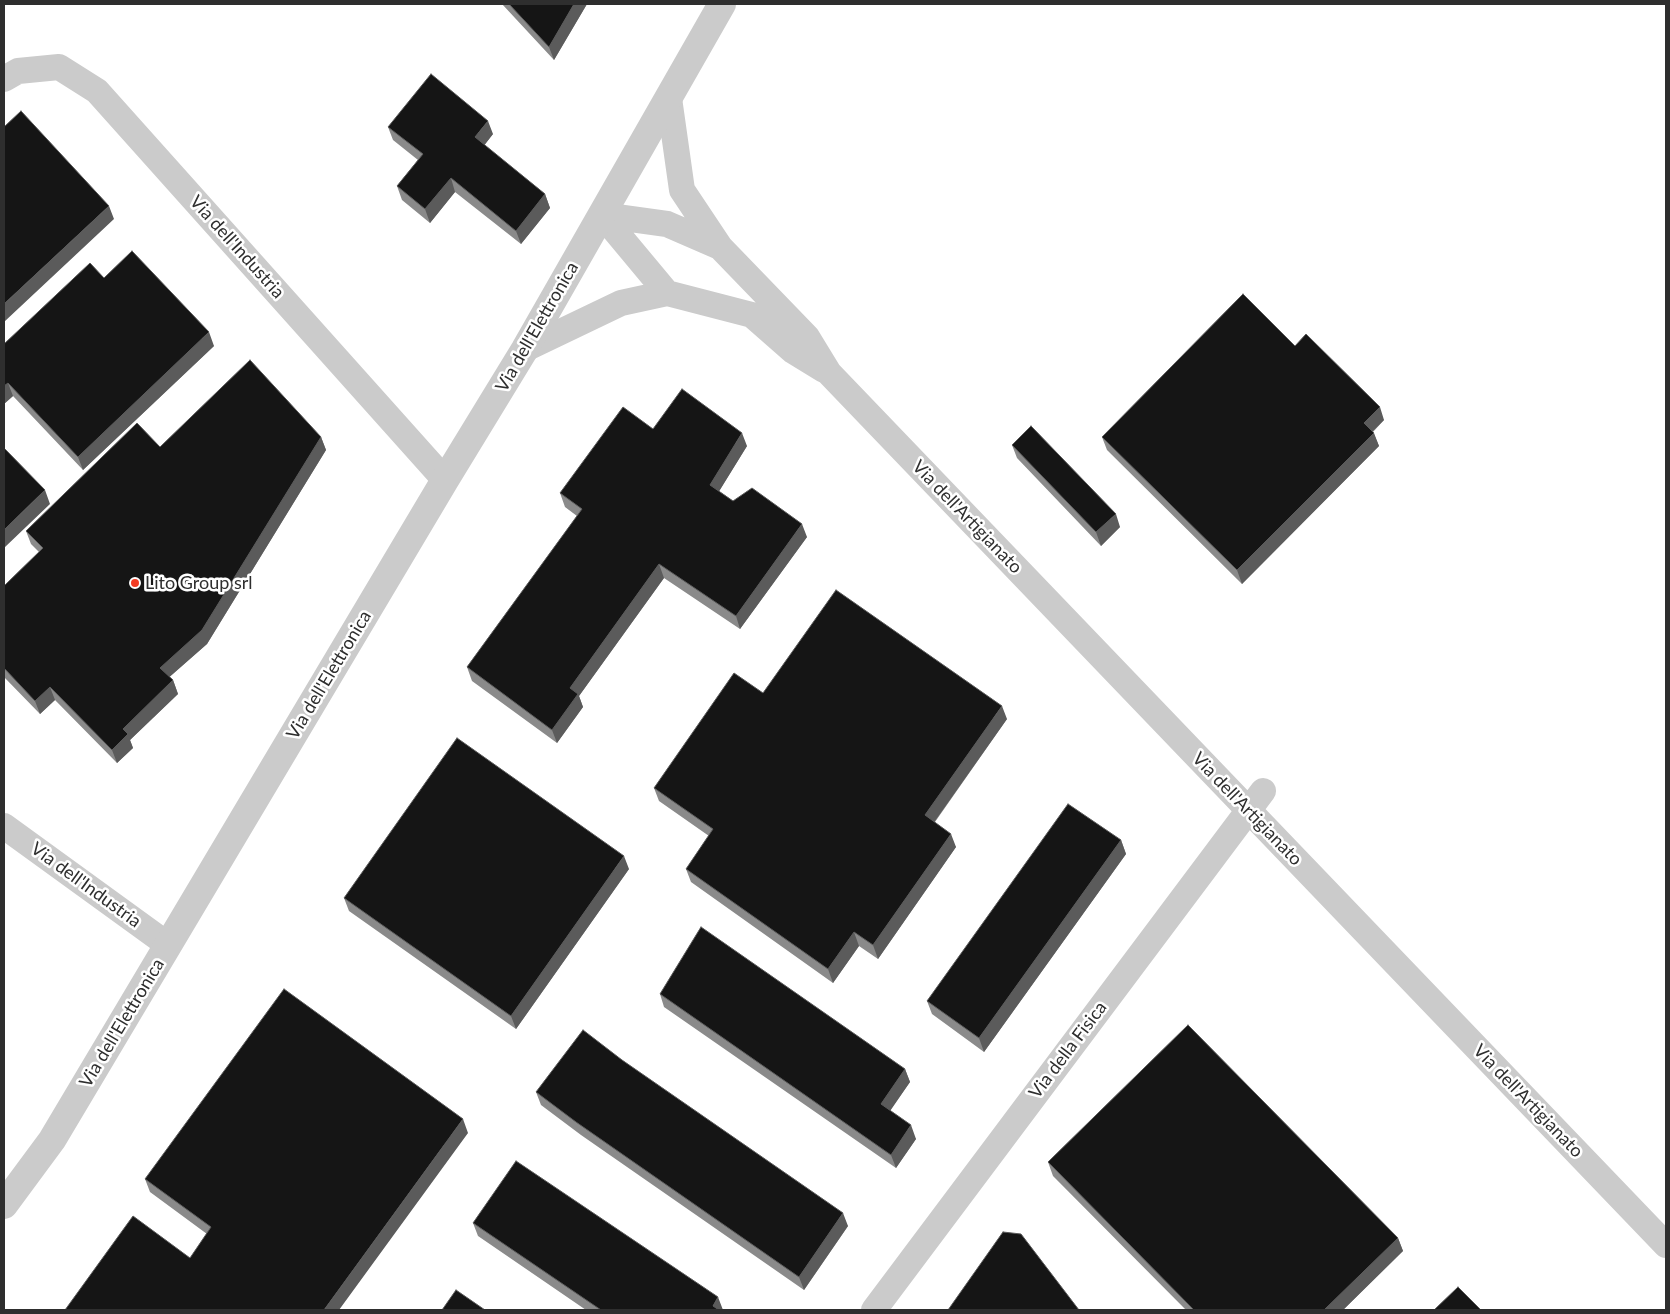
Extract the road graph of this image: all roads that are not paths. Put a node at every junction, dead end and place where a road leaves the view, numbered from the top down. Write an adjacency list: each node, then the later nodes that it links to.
1 (722, 4): 3 (street, Via dell'Elettronica)
2 (4, 79): 9 (street, Via dell'Industria)
3 (669, 98): 4 (street, Via dell'Elettronica); 5 (street, Via dell'Artigianato)
4 (602, 215): 5 (street, Via dell'Artigianato); 6 (street); 7 (street, Via dell'Elettronica)
5 (720, 248): 8 (street, Via dell'Artigianato)
6 (668, 293): 7 (street, Via dell'Artigianato); 8 (street, Via dell'Artigianato)
7 (525, 349): 9 (street, Via dell'Elettronica)
8 (829, 373): 10 (street, Via dell'Artigianato)
9 (445, 480): 12 (street, Via dell'Elettronica)
10 (1255, 800): 14 (street, Via dell'Artigianato); 15 (street, Via della Fisica)
11 (4, 826): 12 (street, Via dell'Industria)
12 (168, 945): 13 (street, Via dell'Elettronica)
13 (4, 1205)
14 (1666, 1245)
15 (874, 1310)

